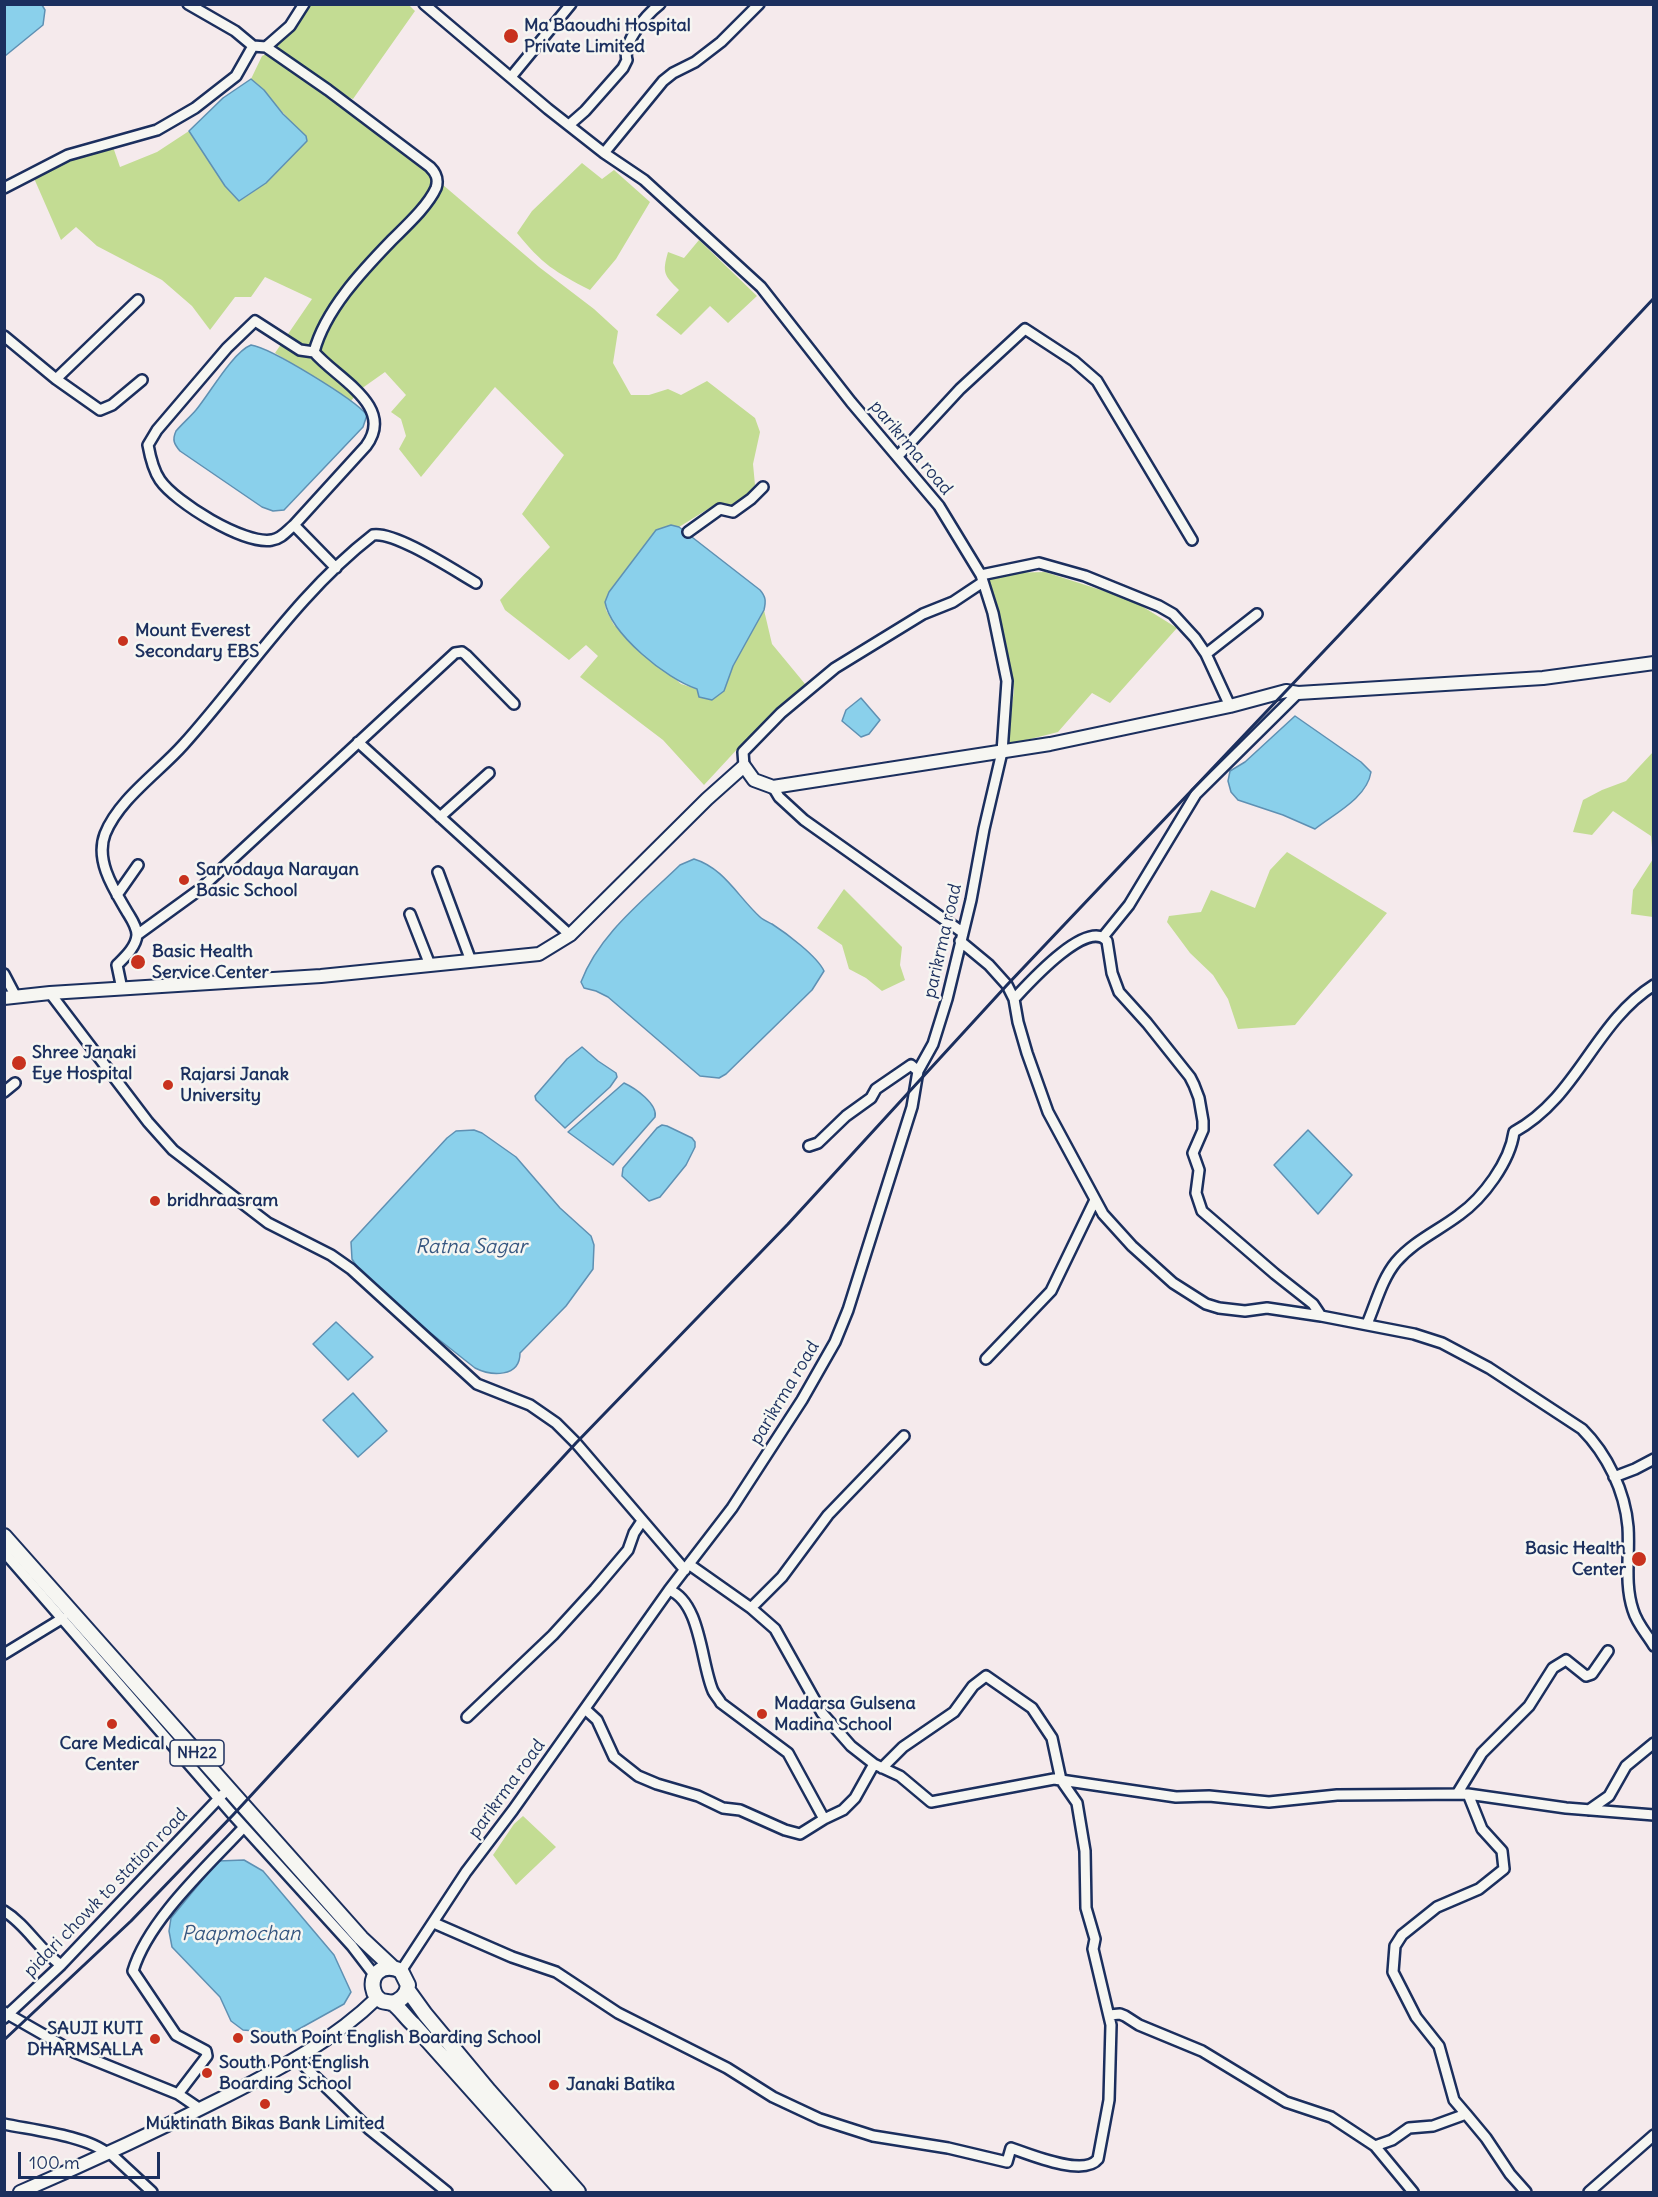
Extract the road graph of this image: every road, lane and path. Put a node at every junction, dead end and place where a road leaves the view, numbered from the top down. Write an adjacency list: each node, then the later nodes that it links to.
1 (188, 4): 7 (street)
2 (304, 4): 8 (street)
3 (424, 4): 9 (street, parikrma road)
4 (571, 4): 9 (street)
5 (660, 4): 10 (street)
6 (759, 4): 11 (street)
7 (253, 46): 8 (street); 12 (street)
8 (266, 47): 15 (street)
9 (511, 77): 10 (street, parikrma road)
10 (568, 125): 11 (street, parikrma road)
11 (604, 153): 18 (street, parikrma road)
12 (4, 188)
13 (138, 300): 16 (street)
14 (4, 336): 16 (street)
15 (314, 352): 20 (street); 20 (street)
16 (56, 379): 17 (street)
17 (142, 380)
18 (898, 456): 22 (street); 24 (street, parikrma road)
19 (763, 487): 21 (street)
20 (294, 525): 23 (street)
21 (688, 532)
22 (1192, 540)
23 (336, 568): 25 (street); 40 (street)
24 (982, 579): 27 (street); 33 (street, parikrma road); 34 (street)
25 (476, 583)
26 (1257, 614): 27 (street)
27 (1206, 654): 31 (street)
28 (1653, 663): 29 (main road)
29 (1298, 693): 31 (main road); 45 (street)
30 (514, 704): 32 (street)
31 (1230, 706): 33 (main road)
32 (358, 742): 37 (street); 42 (street)
33 (1002, 752): 36 (main road); 44 (street, parikrma road)
34 (744, 766): 36 (main road); 43 (main road)
35 (489, 773): 37 (street)
36 (773, 787): 44 (street)
37 (440, 817): 43 (street)
38 (138, 865): 40 (street)
39 (438, 872): 46 (street)
40 (117, 895): 42 (street)
41 (410, 915): 47 (street)
42 (136, 935): 50 (street)
43 (570, 935): 46 (main road)
44 (961, 937): 53 (street); 54 (street, parikrma road)
45 (1103, 937): 53 (street); 59 (street)
46 (471, 961): 47 (main road)
47 (430, 965): 50 (main road)
48 (4, 974): 52 (street)
49 (1653, 986): 60 (street)
50 (122, 989): 51 (main road)
51 (50, 993): 52 (main road); 65 (street)
52 (10, 996)
53 (1014, 999): 58 (street)
54 (918, 1071): 57 (street); 68 (street, parikrma road)
55 (15, 1083): 56 (street)
56 (4, 1092)
57 (809, 1146)
58 (1095, 1200): 59 (street); 61 (street)
59 (1321, 1317): 60 (street)
60 (1366, 1324): 64 (street)
61 (986, 1359)
62 (904, 1436): 70 (street)
63 (1653, 1459): 64 (street)
64 (1614, 1477): 72 (street)
65 (642, 1521): 68 (street); 76 (street)
66 (4, 1536): 80 (highway, NH22)
67 (4, 1552): 71 (street, NH22)
68 (687, 1568): 69 (street, parikrma road); 70 (street)
69 (669, 1590): 75 (street, parikrma road); 85 (street)
70 (751, 1608): 78 (street)
71 (63, 1618): 74 (street); 80 (street, NH22)
72 (1653, 1646)
73 (1608, 1651): 81 (street)
74 (4, 1654)
75 (585, 1709): 85 (street); 88 (street, parikrma road)
76 (467, 1717)
77 (1653, 1743): 83 (street)
78 (878, 1766): 79 (street); 79 (street); 85 (street)
79 (1061, 1780): 81 (street); 96 (street)
80 (224, 1793): 86 (street, NH22); 89 (street, pidari chowk to station road); 90 (highway, NH22)
81 (1457, 1794): 82 (street)
82 (1468, 1794): 83 (street); 100 (street)
83 (1589, 1810): 84 (street)
84 (1653, 1815)
85 (824, 1819)
86 (244, 1827): 91 (street, NH22); 98 (street)
87 (4, 1911): 89 (street)
88 (434, 1923): 90 (street, parikrma road); 96 (street)
89 (61, 1965): 95 (street, pidari chowk to station road)
90 (397, 1969): 91 (highway); 92 (highway, NH22)
91 (375, 1976): 93 (highway)
92 (408, 1989): 94 (highway); 105 (highway, NH22)
93 (377, 1998): 94 (highway, NH22); 97 (main road)
94 (391, 2003): 105 (highway, NH22)
95 (6, 2015): 98 (street)
96 (1109, 2015): 103 (street)
97 (297, 2059): 99 (main road); 108 (street)
98 (178, 2094): 99 (street)
99 (200, 2109): 104 (main road)
100 (1466, 2114): 103 (street); 110 (street)
101 (4, 2124): 104 (street)
102 (1653, 2135): 111 (street)
103 (1375, 2146): 109 (street)
104 (109, 2153): 106 (main road); 107 (street)
105 (566, 2190)
106 (20, 2193)
107 (152, 2193)
108 (447, 2193)
109 (1413, 2193)
110 (1526, 2193)
111 (1589, 2193)

